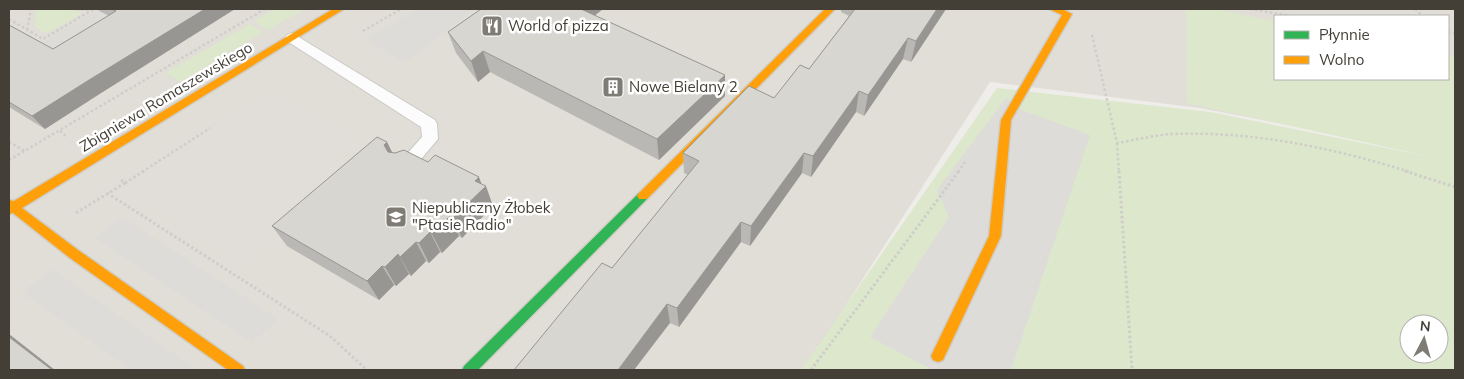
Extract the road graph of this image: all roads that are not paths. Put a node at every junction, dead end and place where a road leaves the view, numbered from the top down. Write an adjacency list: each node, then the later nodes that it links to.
1 (339, 9): 4 (street, Zbigniewa Romaszewskiego)
2 (830, 9): 9 (street)
3 (1054, 9): 7 (street)
4 (292, 38): 5 (lane); 6 (street, Zbigniewa Romaszewskiego)
5 (405, 166)
6 (10, 207): 8 (street)
7 (938, 356)
8 (238, 370)
9 (469, 370)

